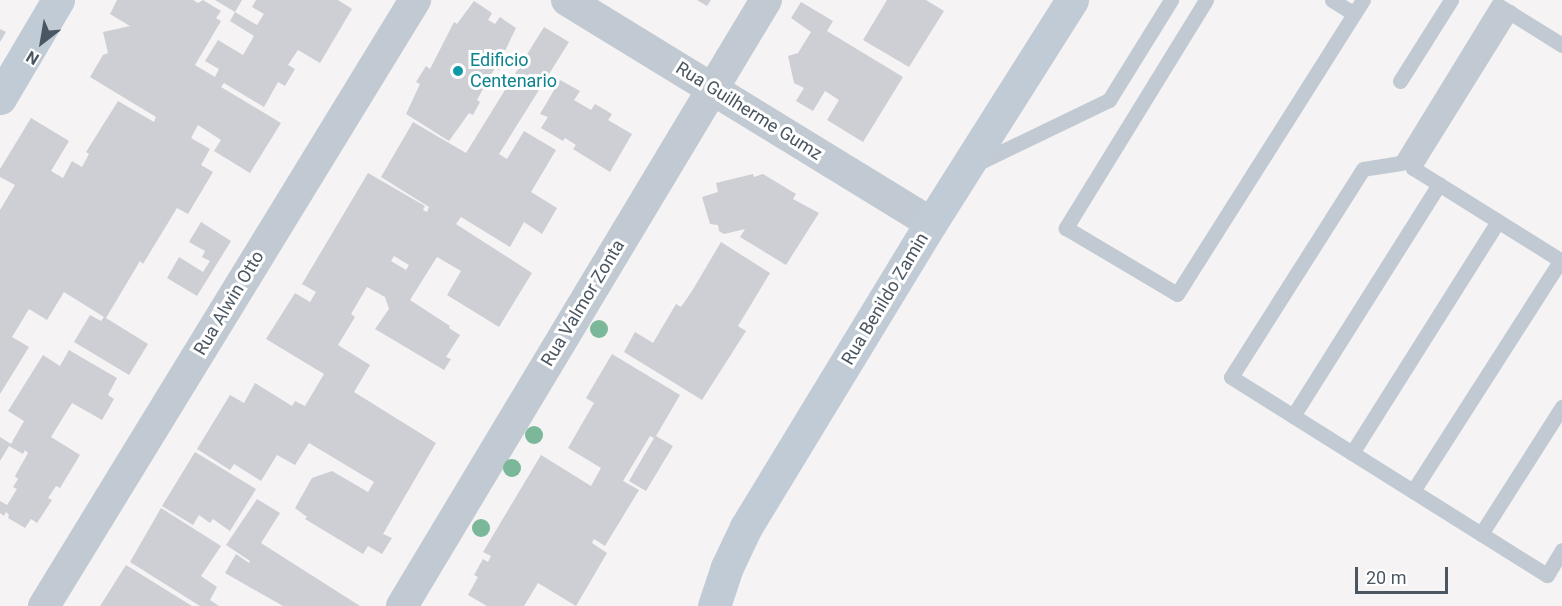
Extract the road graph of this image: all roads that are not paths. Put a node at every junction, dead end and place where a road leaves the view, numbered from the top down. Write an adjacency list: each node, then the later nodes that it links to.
1 (58, 0): 16 (main road)
2 (415, 0): 28 (street, Rua Alwin Otto)
3 (567, 0): 15 (street, Rua Guilherme Gumz)
4 (766, 0): 15 (street, Rua Valmor Zonta)
5 (1072, 0): 17 (main road, Rua Benildo Zamin)
6 (1171, 0): 17 (lane)
7 (1206, 0): 12 (lane)
8 (1332, 0): 12 (lane)
9 (1363, 0): 12 (lane)
10 (1451, 0): 14 (lane)
11 (1499, 6): 13 (lane); 18 (lane); 23 (lane)
12 (1354, 14)
13 (1562, 45)
14 (1401, 81)
15 (712, 88): 20 (street, Rua Guilherme Gumz); 29 (street, Rua Valmor Zonta)
16 (0, 98)
17 (965, 169): 20 (main road, Rua Benildo Zamin)
18 (1439, 184): 19 (lane); 23 (lane)
19 (1498, 221): 21 (lane); 24 (lane)
20 (931, 223): 30 (main road, Rua Benildo Zamin)
21 (1561, 261): 25 (lane)
22 (1562, 407): 26 (lane)
23 (1293, 416): 24 (lane)
24 (1352, 453): 25 (lane)
25 (1413, 491): 26 (lane)
26 (1481, 534): 27 (lane)
27 (1562, 550)
28 (44, 606)
29 (402, 606)
30 (714, 606)

